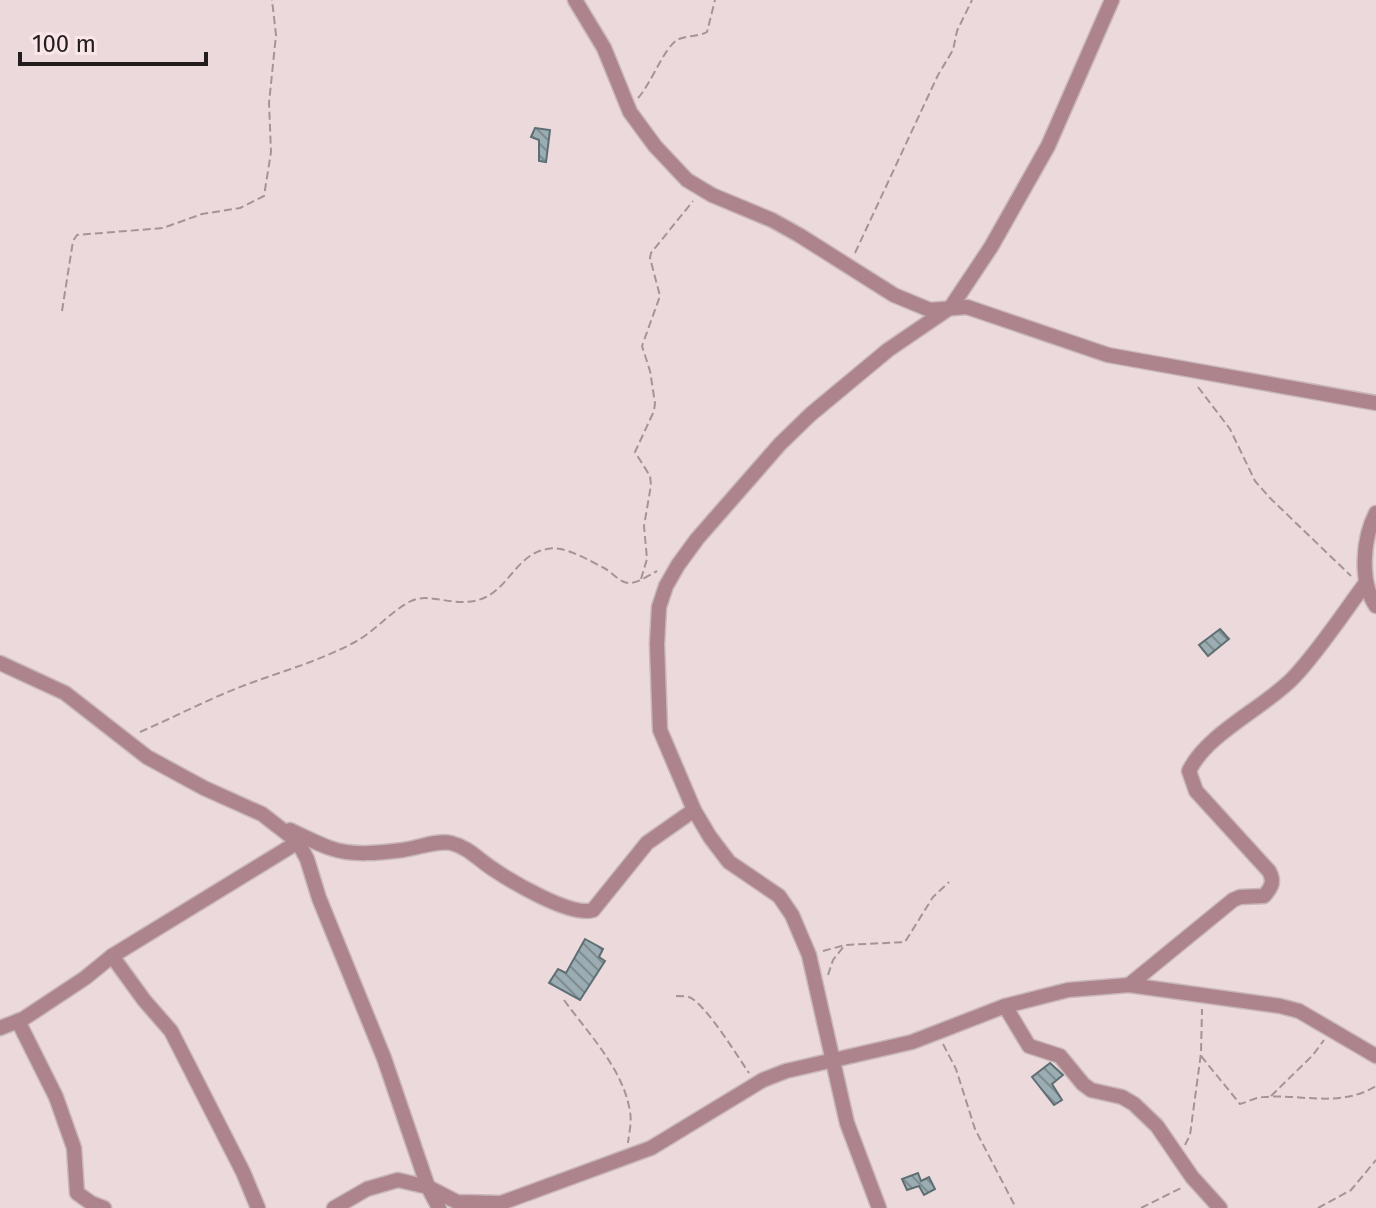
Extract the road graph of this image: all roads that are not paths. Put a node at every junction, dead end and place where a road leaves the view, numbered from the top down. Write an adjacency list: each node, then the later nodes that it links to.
1 (575, 0): 3 (street)
2 (1112, 0): 3 (street)
3 (951, 307): 4 (street); 9 (street)
4 (1376, 403)
5 (1376, 513): 6 (street)
6 (1363, 587): 7 (street); 13 (street)
7 (1376, 606)
8 (0, 663): 10 (street)
9 (694, 810): 10 (street); 18 (street)
10 (283, 827): 11 (street)
11 (298, 842): 12 (street); 19 (street)
12 (112, 956): 15 (street); 21 (street)
13 (1129, 985): 14 (street); 17 (street)
14 (1005, 1006): 18 (street); 25 (street)
15 (18, 1021): 16 (street); 20 (street)
16 (0, 1028)
17 (1376, 1056)
18 (835, 1060): 19 (street); 24 (street)
19 (428, 1187): 22 (street); 23 (street)
20 (104, 1208)
21 (258, 1208)
22 (334, 1208)
23 (439, 1208)
24 (879, 1208)
25 (1220, 1208)

